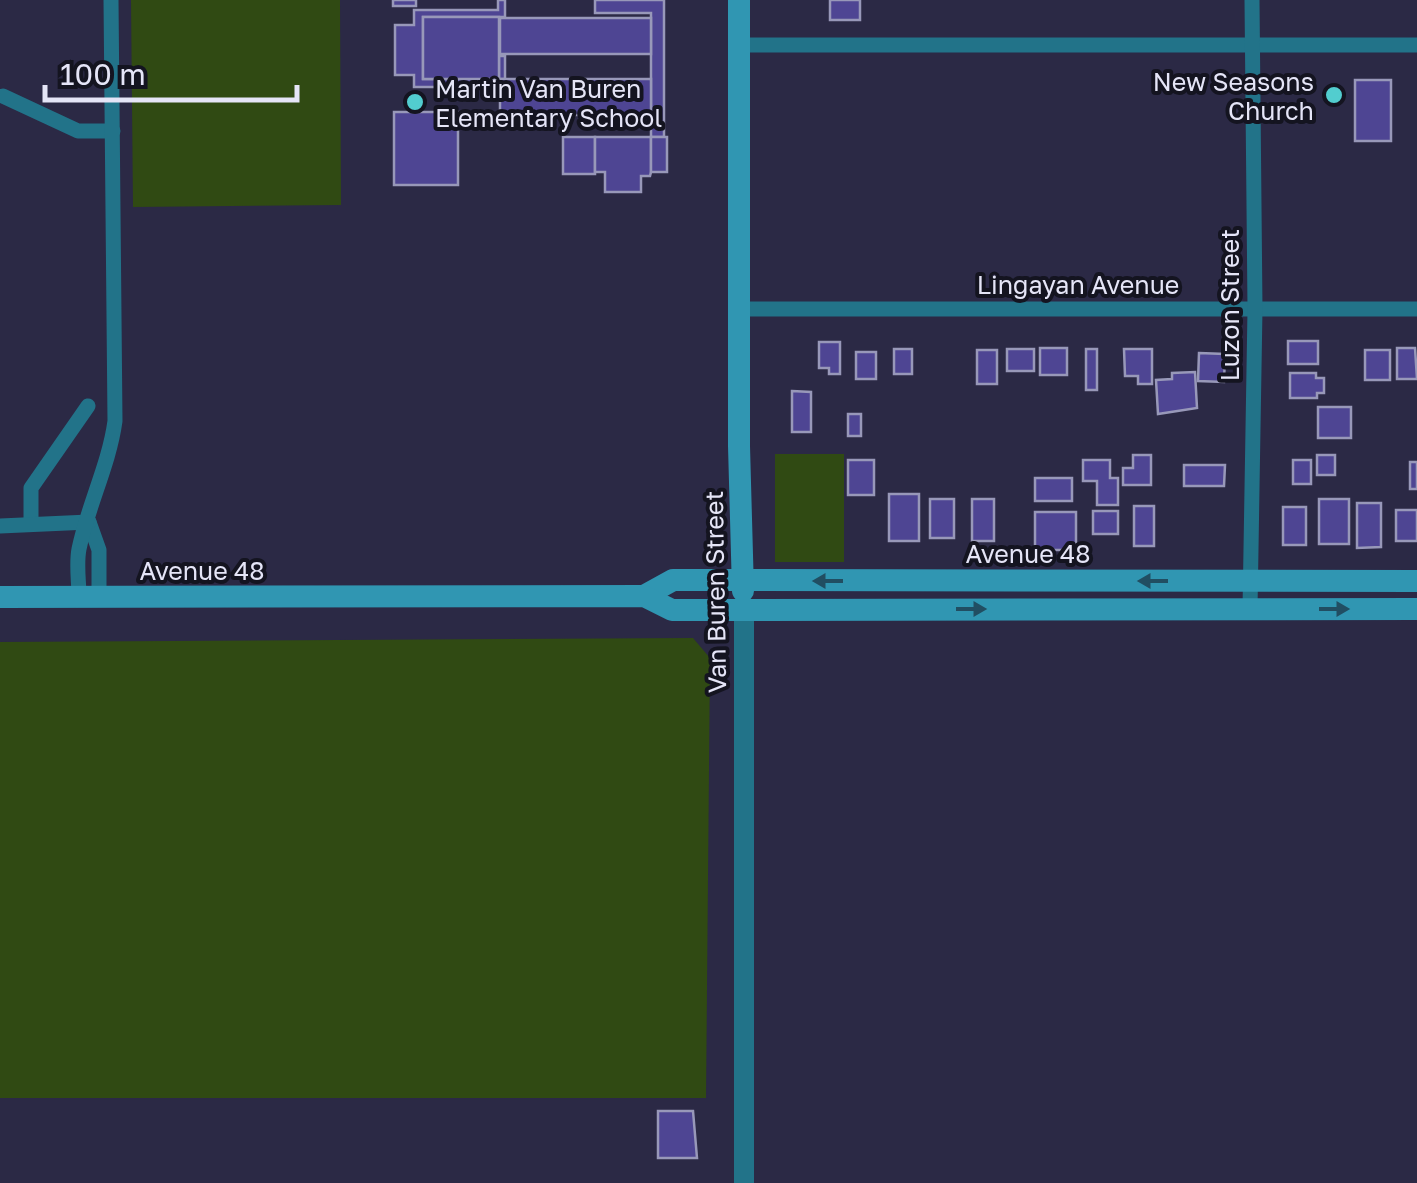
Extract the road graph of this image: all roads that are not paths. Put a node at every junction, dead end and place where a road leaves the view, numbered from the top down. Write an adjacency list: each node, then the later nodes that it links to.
1 (111, 0): 8 (street)
2 (740, 0): 4 (main road, Van Buren Street)
3 (1252, 0): 5 (street, Luzon Street)
4 (740, 45): 5 (street); 9 (main road, Van Buren Street)
5 (1252, 45): 6 (street); 10 (street, Luzon Street)
6 (1417, 45)
7 (4, 96): 8 (street)
8 (113, 131): 14 (street)
9 (740, 309): 10 (street, Lingayan Avenue); 16 (main road, Van Buren Street)
10 (1255, 309): 11 (street, Lingayan Avenue); 17 (street, Luzon Street)
11 (1417, 309)
12 (88, 406): 13 (street)
13 (31, 522): 14 (street); 15 (street)
14 (88, 522): 21 (street)
15 (0, 526)
16 (743, 580): 17 (main road, Avenue 48, one-way to 16); 19 (main road, Avenue 48); 22 (main road, Van Buren Street)
17 (1251, 581): 18 (main road, Avenue 48); 23 (street, Luzon Street)
18 (1417, 581)
19 (644, 596): 21 (main road, Avenue 48); 22 (main road, Avenue 48)
20 (0, 597): 21 (main road, Avenue 48)
21 (89, 597)
22 (744, 609): 23 (main road, Avenue 48, one-way to 23); 25 (street, Van Buren Street)
23 (1250, 609): 24 (main road, Avenue 48, one-way to 24)
24 (1417, 609)
25 (744, 1183)

